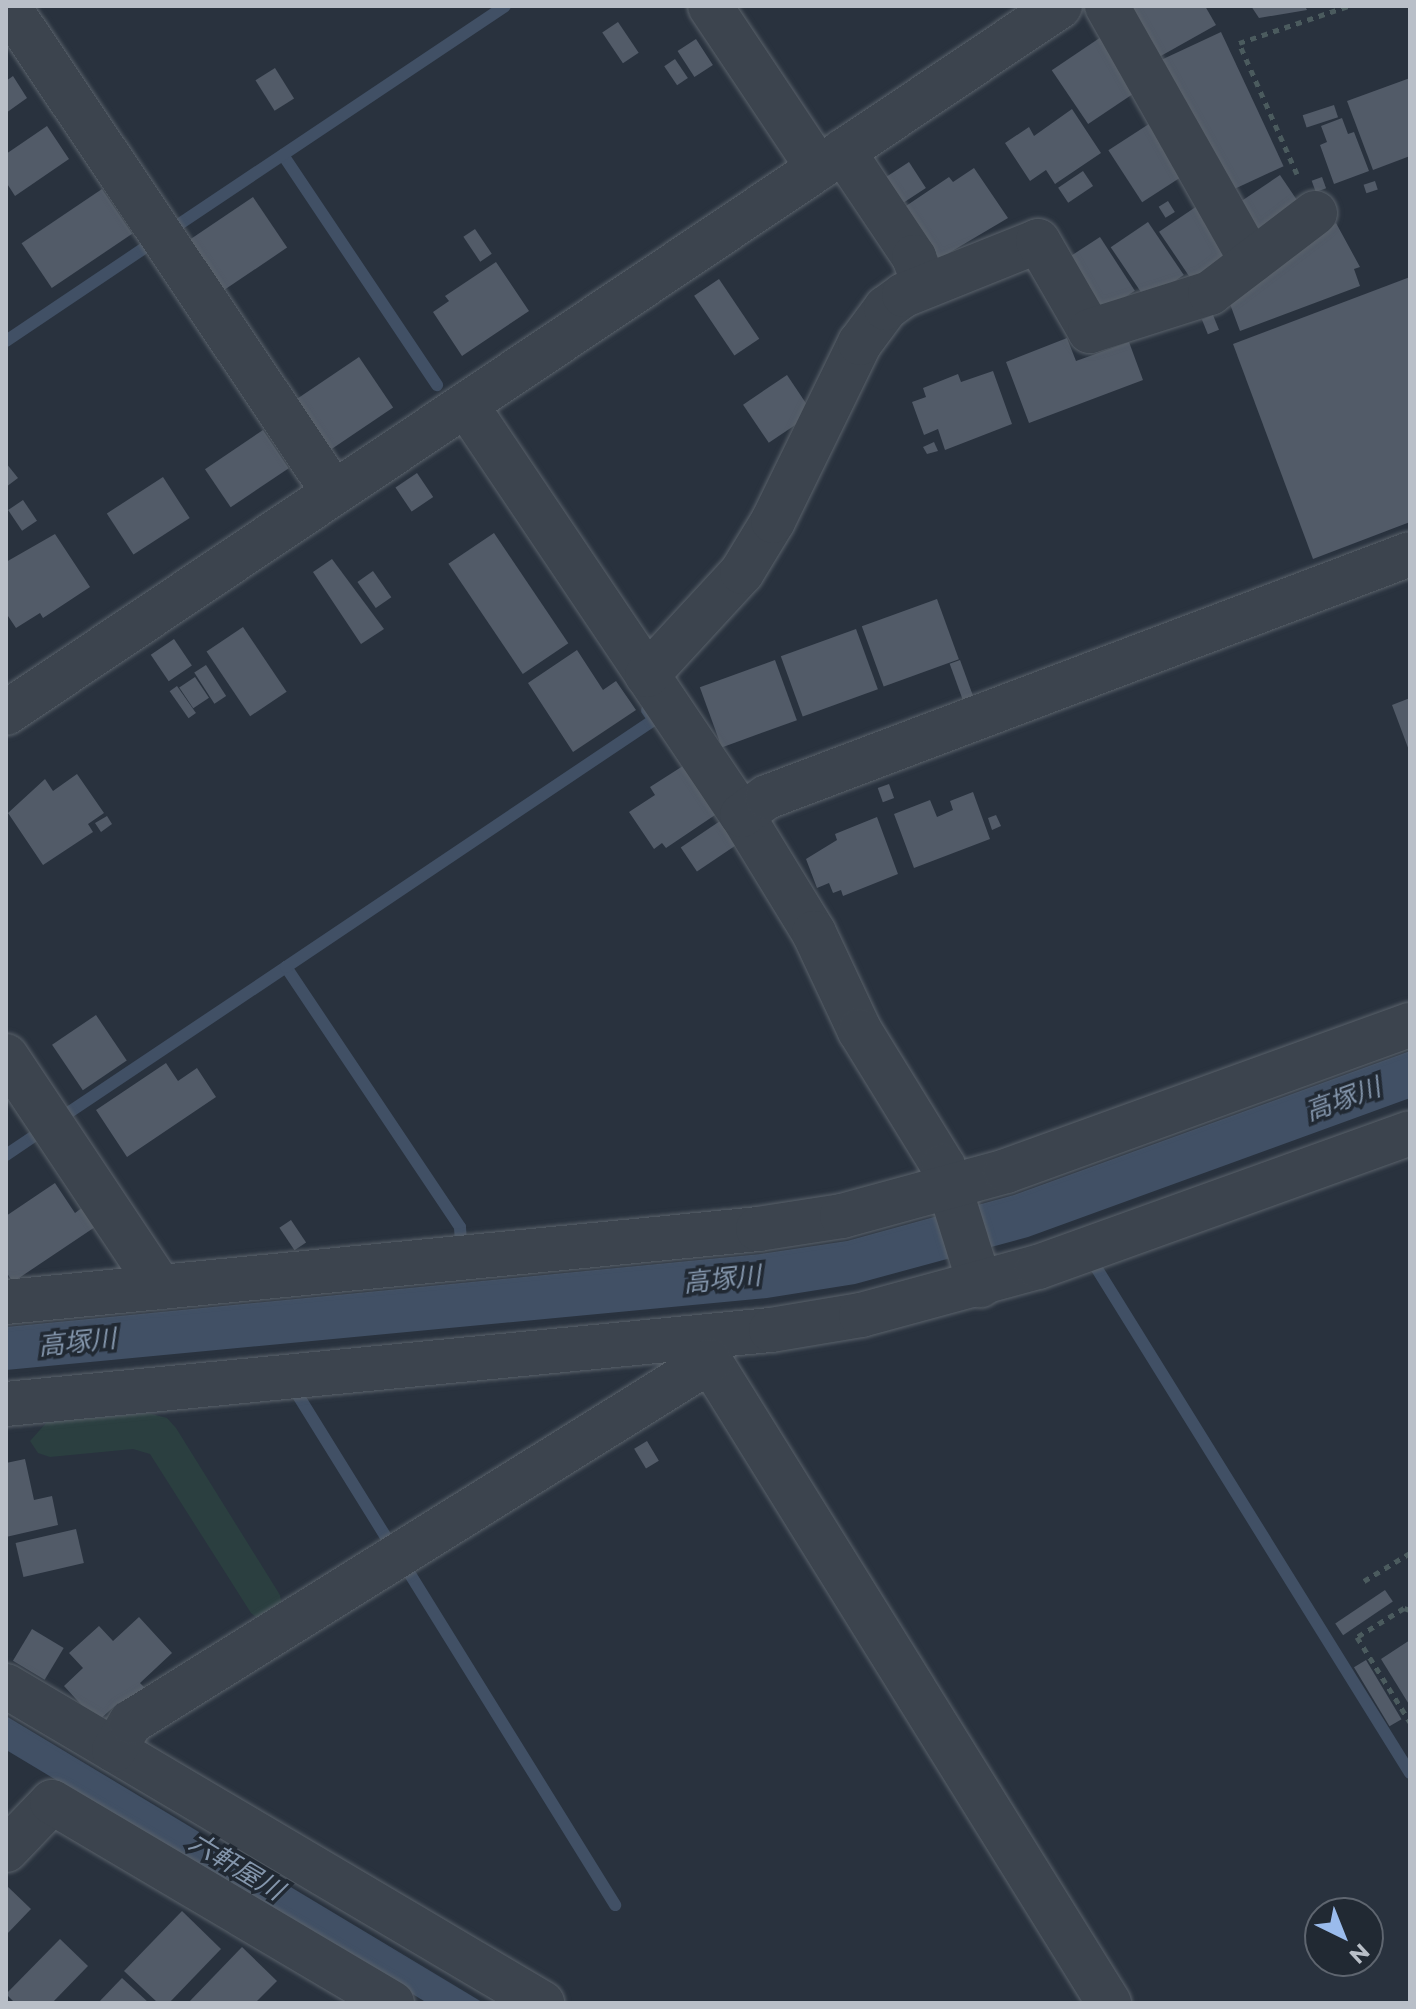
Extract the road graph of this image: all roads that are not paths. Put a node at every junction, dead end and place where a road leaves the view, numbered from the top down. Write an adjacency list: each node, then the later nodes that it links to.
1 (710, 6): 5 (street)
2 (1060, 6): 5 (street)
3 (1107, 6): 7 (street)
4 (16, 15): 10 (street)
5 (830, 160): 8 (street); 9 (street)
6 (1315, 213): 7 (street)
7 (1251, 261): 8 (street)
8 (924, 284): 12 (street)
9 (466, 405): 10 (street); 12 (street)
10 (334, 493): 13 (street)
11 (1410, 554): 14 (street)
12 (647, 675): 14 (street)
13 (6, 713)
14 (742, 815): 18 (street)
15 (1410, 1025): 18 (street)
16 (6, 1056): 20 (street)
17 (1410, 1133): 19 (street)
18 (952, 1194): 19 (street); 20 (street)
19 (977, 1276): 22 (street)
20 (160, 1287): 21 (street)
21 (6, 1302)
22 (709, 1348): 23 (street); 25 (street); 29 (street)
23 (6, 1404)
24 (6, 1686): 25 (street)
25 (114, 1750): 28 (street)
26 (6, 1850): 27 (street)
27 (392, 2003)
28 (542, 2003)
29 (1109, 2003)

